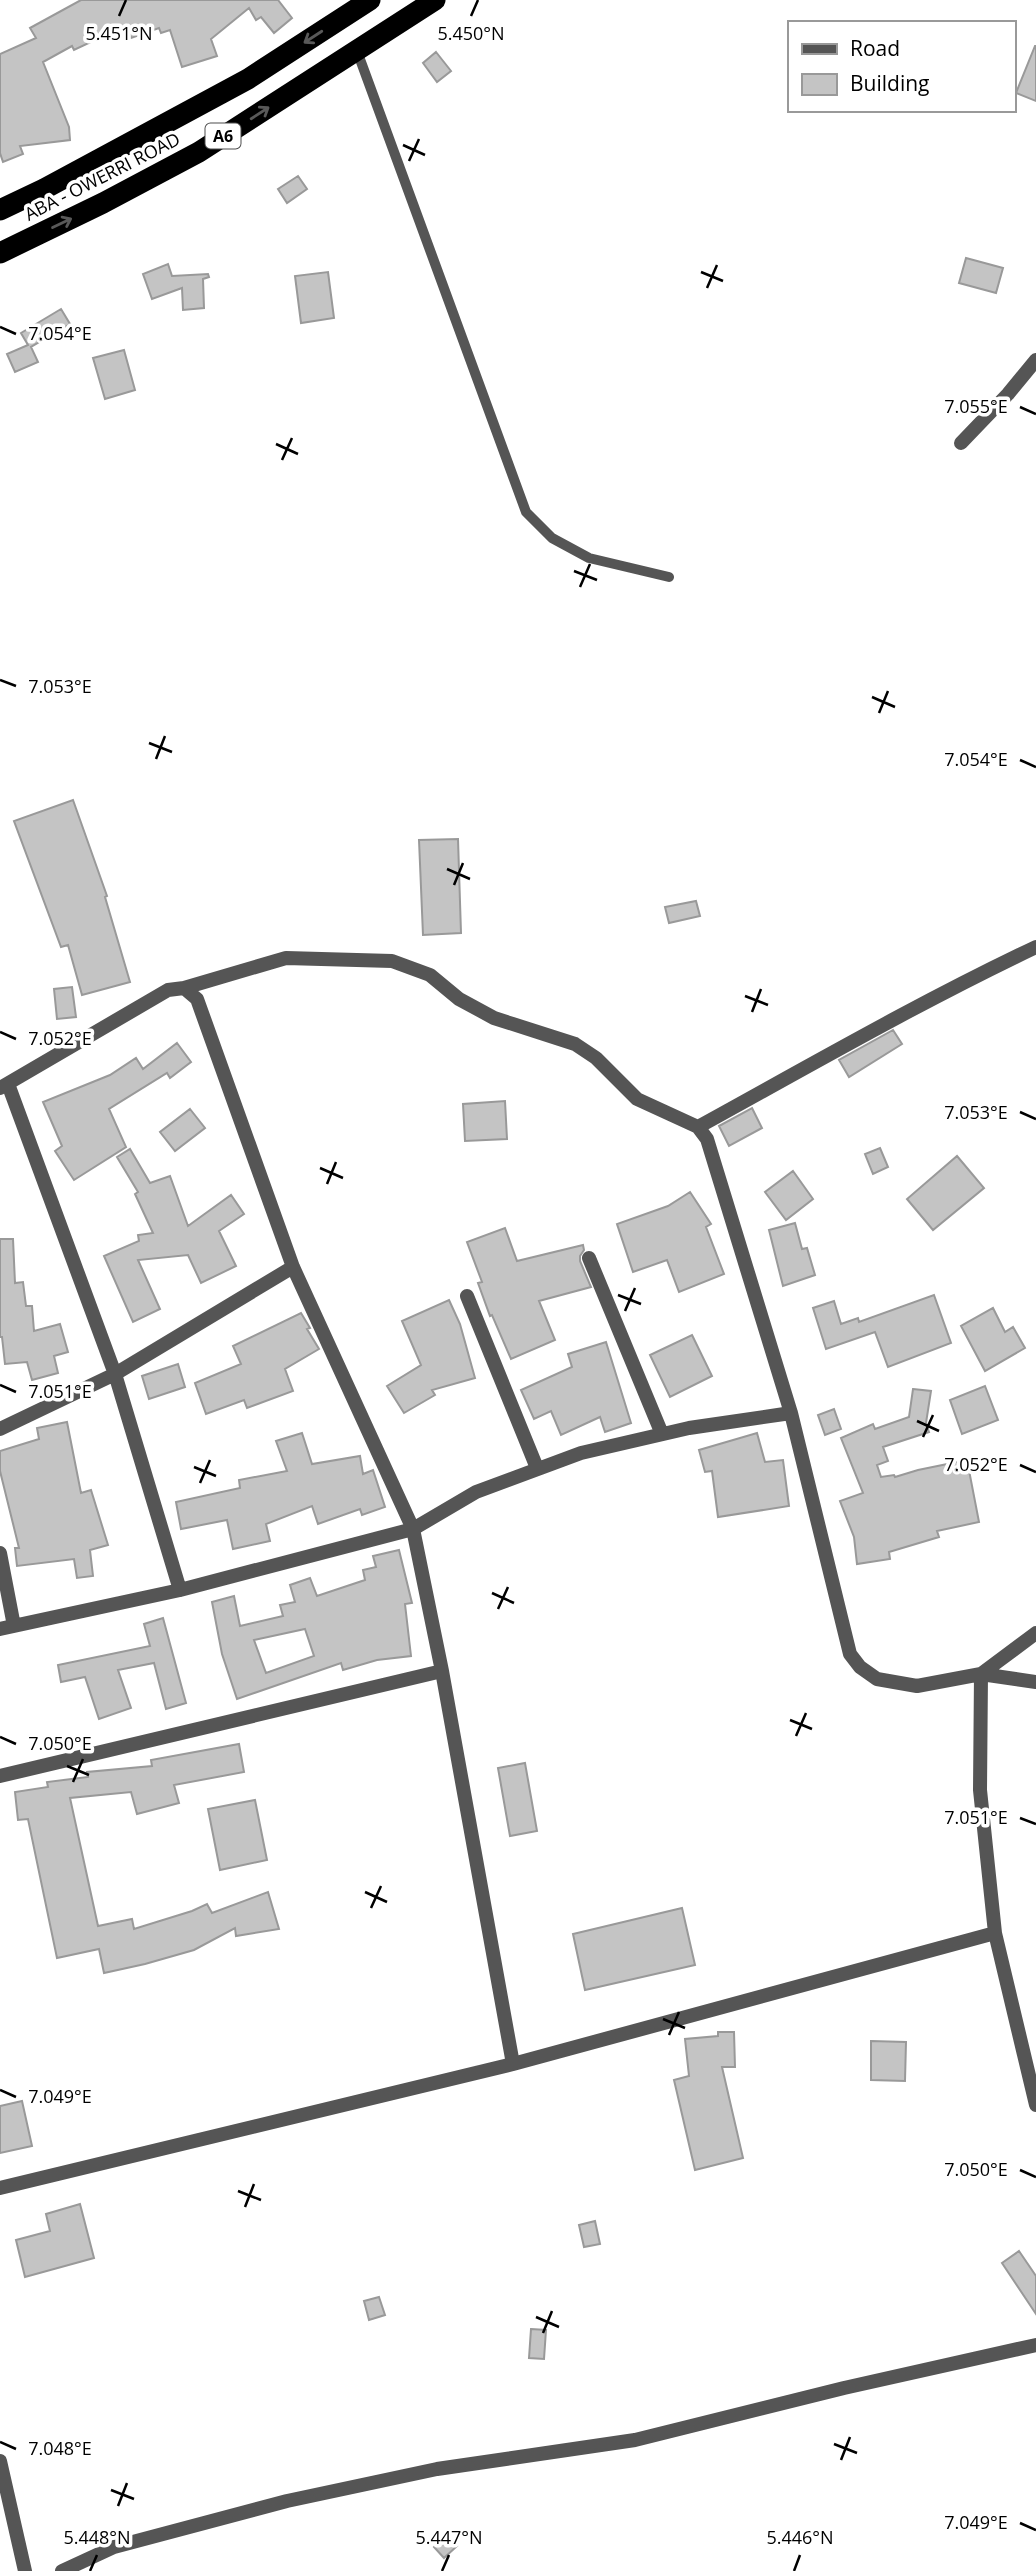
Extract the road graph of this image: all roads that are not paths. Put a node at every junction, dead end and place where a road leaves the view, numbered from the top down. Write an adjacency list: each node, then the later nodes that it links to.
1 (370, 0): 4 (highway, ABA - OWERRI ROAD / A6, one-way to 4)
2 (435, 0): 3 (highway, ABA - OWERRI ROAD / A6)
3 (357, 51): 5 (highway, ABA - OWERRI ROAD / A6, one-way to 3); 8 (lane)
4 (0, 210)
5 (0, 253)
6 (1036, 360): 7 (street)
7 (961, 443)
8 (669, 577)
9 (1036, 947): 12 (street)
10 (184, 988): 11 (street); 12 (street); 14 (street)
11 (4, 1086): 16 (street)
12 (698, 1127): 17 (street)
13 (589, 1258): 19 (street)
14 (293, 1267): 16 (street); 21 (street)
15 (467, 1297): 20 (street)
16 (115, 1374): 18 (street); 23 (street)
17 (791, 1413): 19 (street); 27 (street)
18 (0, 1429)
19 (662, 1434): 20 (street)
20 (537, 1468): 21 (street)
21 (413, 1529): 23 (street); 26 (street)
22 (0, 1553): 24 (street)
23 (180, 1590): 24 (street)
24 (7, 1627)
25 (1036, 1633): 27 (street)
26 (442, 1671): 29 (street); 31 (street)
27 (981, 1674): 28 (street); 30 (street)
28 (1036, 1682)
29 (0, 1776)
30 (995, 1933): 31 (street); 32 (street)
31 (513, 2064): 33 (street)
32 (1036, 2105)
33 (0, 2188)
34 (1036, 2345): 37 (street)
35 (0, 2461): 36 (street)
36 (25, 2571)
37 (62, 2571)

